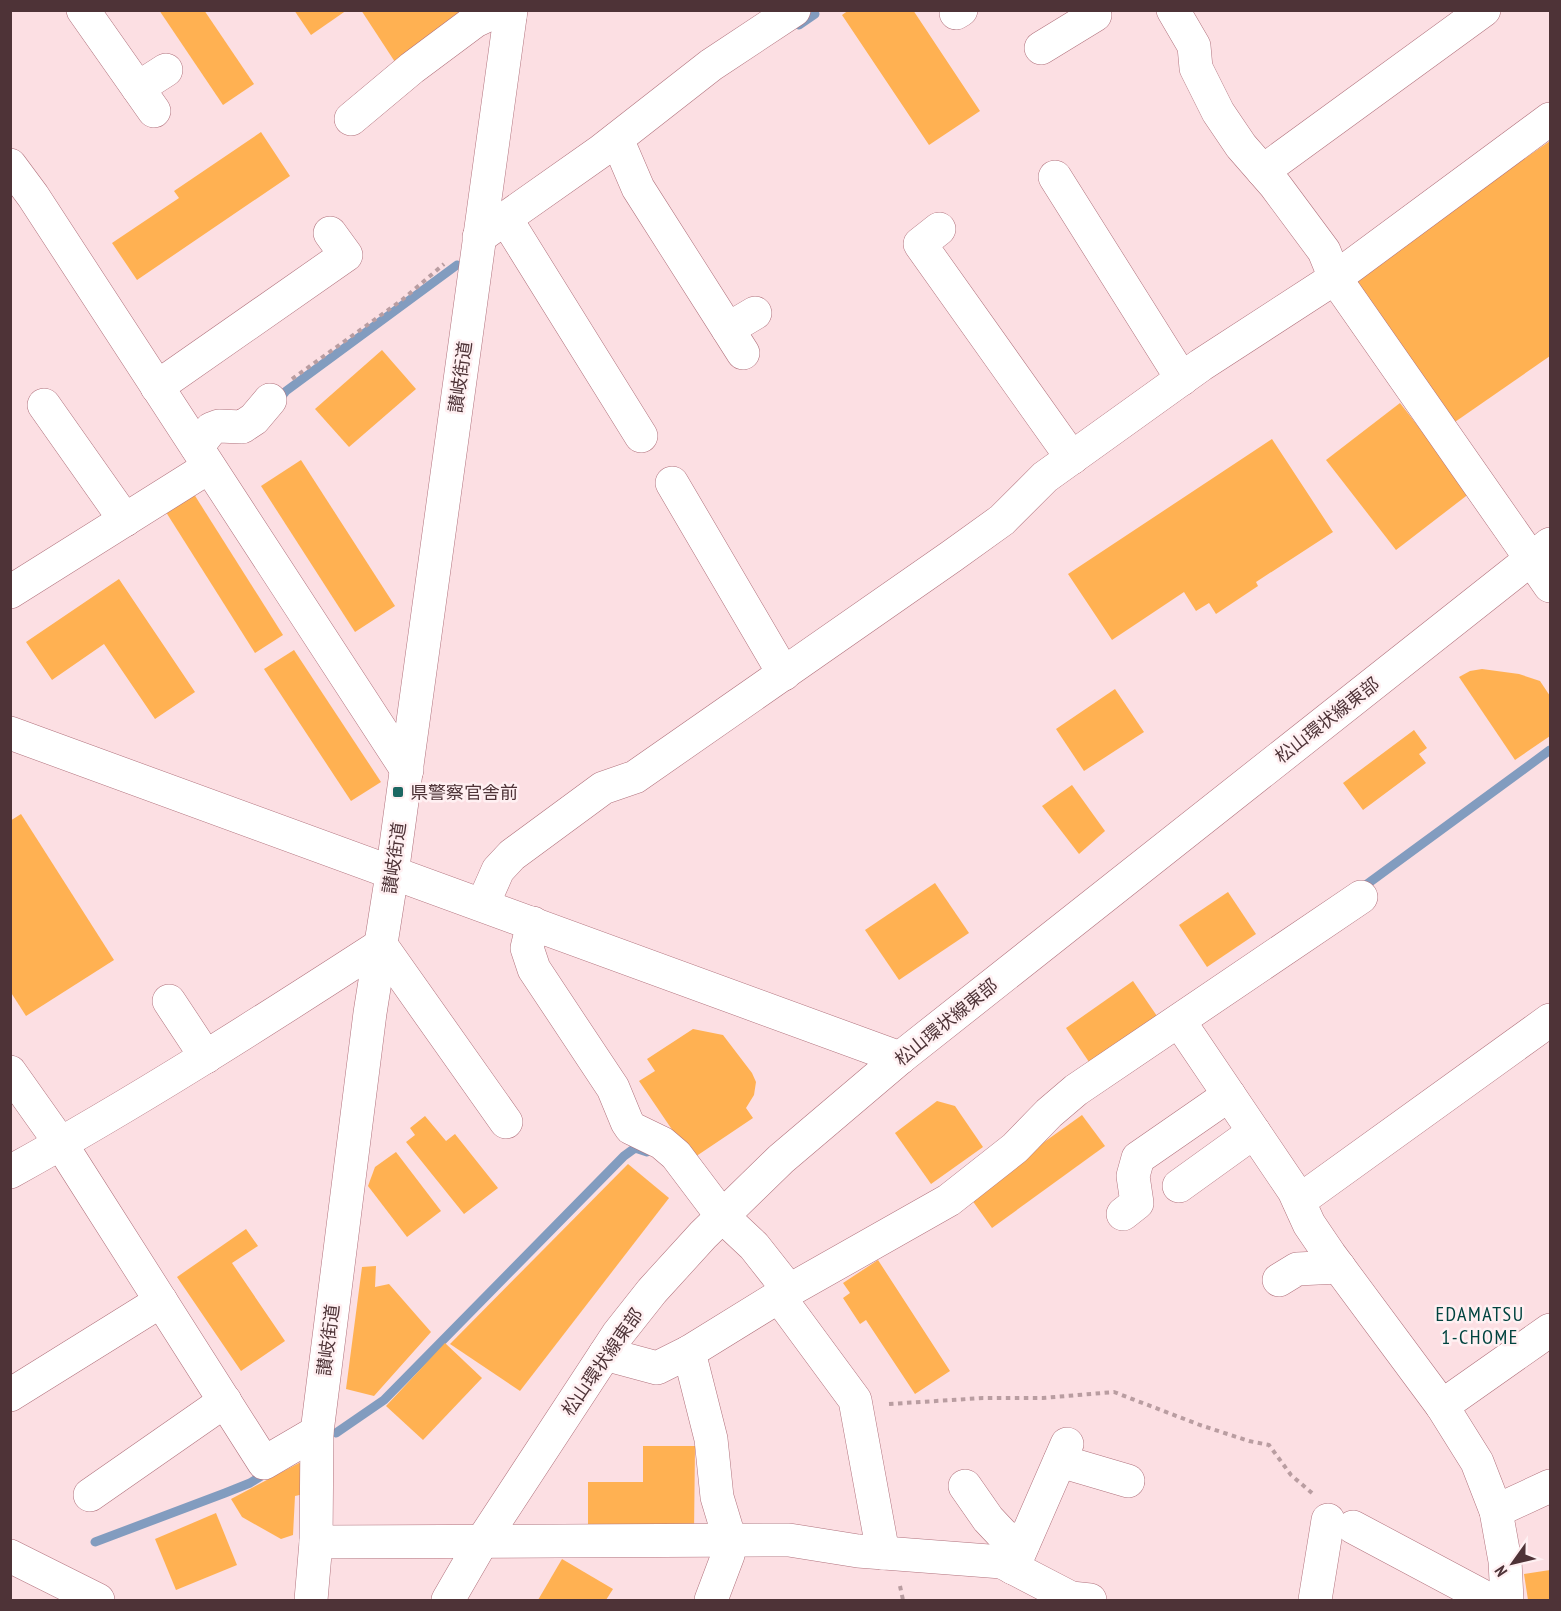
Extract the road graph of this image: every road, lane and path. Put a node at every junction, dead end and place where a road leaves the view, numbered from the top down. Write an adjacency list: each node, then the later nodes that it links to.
1 (83, 10): 8 (street)
2 (794, 10): 11 (street)
3 (1173, 10): 13 (street)
4 (1484, 10): 13 (street)
5 (510, 13): 9 (street); 18 (street, 讃岐街道)
6 (1074, 18): 7 (street)
7 (1041, 48)
8 (166, 70)
9 (351, 119)
10 (1551, 119): 19 (street)
11 (617, 139): 15 (street); 20 (street)
12 (10, 165): 22 (street)
13 (1263, 171): 19 (street)
14 (1055, 177): 21 (street)
15 (506, 219): 18 (street); 25 (street)
16 (939, 229): 27 (street)
17 (330, 233): 22 (street)
18 (479, 237): 23 (path); 35 (street, 讃岐街道)
19 (1335, 278): 21 (street); 30 (street)
20 (742, 332)
21 (1182, 379): 27 (street)
22 (157, 387): 26 (street)
23 (270, 400): 26 (street)
24 (44, 405): 29 (street)
25 (641, 436)
26 (203, 457): 29 (street); 35 (street)
27 (1072, 458): 33 (street)
28 (672, 483): 33 (street)
29 (125, 520): 32 (street)
30 (1541, 552): 31 (street); 45 (street, 松山環状線東部)
31 (1551, 586)
32 (11, 591)
33 (784, 674): 38 (street)
34 (10, 733): 36 (street)
35 (407, 770): 36 (street, 讃岐街道)
36 (392, 874): 38 (street); 40 (street, 讃岐街道)
37 (1361, 897): 43 (street)
38 (483, 904): 39 (street)
39 (533, 922): 45 (street); 55 (street)
40 (381, 945): 44 (street); 48 (street); 67 (street, 讃岐街道)
41 (169, 1001): 44 (street)
42 (1551, 1020): 53 (street)
43 (1179, 1021): 47 (street); 58 (street)
44 (206, 1057): 50 (street)
45 (900, 1058): 55 (street, 松山環状線東部)
46 (10, 1072): 50 (street)
47 (1229, 1095): 49 (street); 54 (street)
48 (506, 1122)
49 (1254, 1132): 52 (street); 53 (street)
50 (61, 1144): 51 (street); 59 (street)
51 (10, 1172)
52 (1179, 1186)
53 (1299, 1201): 56 (street)
54 (1123, 1215)
55 (722, 1216): 58 (street); 62 (street, 松山環状線東部)
56 (1339, 1267): 57 (street); 66 (street)
57 (1280, 1280)
58 (783, 1294): 61 (street); 64 (street)
59 (161, 1301): 63 (street); 65 (street)
60 (1551, 1330): 66 (street)
61 (689, 1352): 62 (street); 74 (street)
62 (605, 1354): 76 (street, 松山環状線東部)
63 (10, 1395)
64 (855, 1400): 73 (path); 77 (street)
65 (225, 1401): 67 (street); 71 (street)
66 (1442, 1406): 72 (street)
67 (316, 1432): 75 (street, 讃岐街道)
68 (1128, 1481): 79 (street)
69 (965, 1486): 79 (street)
70 (1551, 1486): 72 (street)
71 (90, 1495)
72 (1496, 1511): 87 (street)
73 (1340, 1523): 85 (street); 86 (street)
74 (730, 1540): 76 (street); 77 (street); 83 (street)
75 (316, 1542): 76 (street); 81 (street, 讃岐街道)
76 (481, 1543): 82 (street, 松山環状線東部)
77 (883, 1553): 79 (street)
78 (10, 1556): 80 (street)
79 (1018, 1556): 84 (street)
80 (98, 1600)
81 (311, 1600)
82 (448, 1600)
83 (711, 1600)
84 (1090, 1600)
85 (1316, 1600)
86 (1490, 1600)
87 (1507, 1600)

